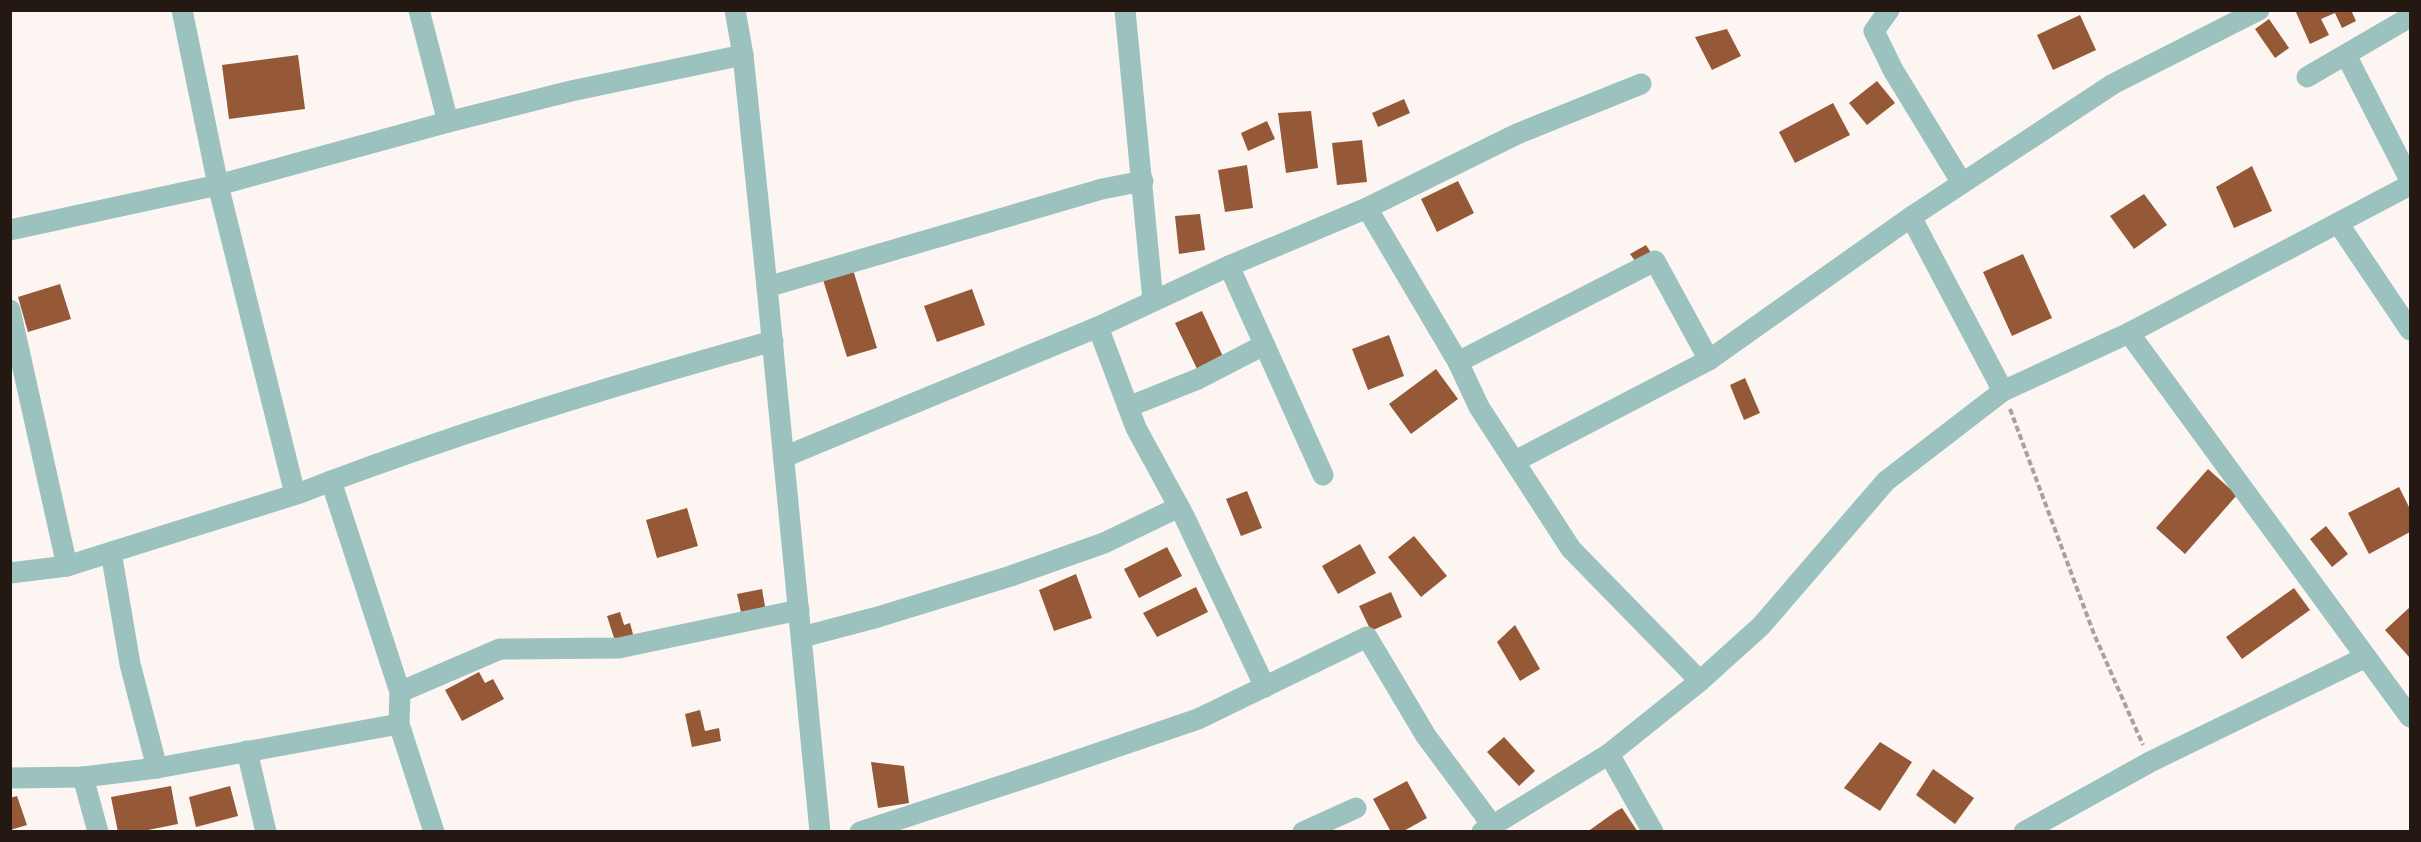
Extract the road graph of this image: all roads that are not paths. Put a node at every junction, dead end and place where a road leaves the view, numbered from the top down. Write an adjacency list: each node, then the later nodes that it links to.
1 (182, 10): 16 (street)
2 (418, 10): 12 (street)
3 (735, 10): 8 (street)
4 (1125, 10): 14 (street)
5 (1889, 10): 15 (street)
6 (2259, 10): 15 (street)
7 (2410, 17): 9 (street)
8 (743, 55): 12 (street); 23 (street)
9 (2346, 55): 10 (street); 13 (street)
10 (2307, 77)
11 (1641, 84): 18 (street)
12 (448, 122): 16 (street)
13 (2410, 180)
14 (1143, 181): 23 (street); 24 (street)
15 (1962, 183): 19 (street)
16 (218, 185): 21 (street); 39 (street)
17 (2410, 185): 20 (street)
18 (1367, 208): 22 (street); 32 (street)
19 (1911, 217): 31 (street); 33 (street)
20 (2338, 223): 27 (street); 28 (street)
21 (10, 230)
22 (1229, 266): 24 (street); 30 (street)
23 (767, 287): 29 (street)
24 (1153, 301): 26 (street)
25 (10, 310): 42 (street)
26 (1098, 327): 34 (street); 35 (street)
27 (2410, 328)
28 (2129, 333): 33 (street); 46 (street)
29 (773, 341): 35 (street); 38 (street)
30 (1264, 345): 34 (street); 37 (street)
31 (1709, 360): 32 (street); 36 (street)
32 (1458, 362): 36 (street)
33 (2003, 391): 47 (street)
34 (1128, 407): 40 (street)
35 (784, 457): 44 (street)
36 (1515, 461): 47 (street)
37 (1323, 475)
38 (331, 481): 39 (street); 49 (street)
39 (295, 494): 41 (street)
40 (1179, 507): 45 (street); 48 (street)
41 (111, 552): 42 (street); 54 (street)
42 (67, 566): 43 (street)
43 (10, 573)
44 (799, 610): 45 (street); 49 (street)
45 (802, 637): 62 (street)
46 (2366, 657): 50 (street); 66 (street)
47 (1700, 681): 53 (street)
48 (1265, 687): 58 (street); 63 (street)
49 (400, 692): 51 (street)
50 (2410, 717)
51 (399, 724): 52 (street); 61 (street)
52 (247, 751): 54 (street); 60 (street)
53 (1609, 754): 58 (street); 65 (street)
54 (157, 768): 55 (street)
55 (83, 777): 56 (street); 59 (street)
56 (10, 778)
57 (1356, 808): 64 (street)
58 (1487, 828)
59 (98, 831)
60 (266, 831)
61 (434, 831)
62 (820, 831)
63 (860, 831)
64 (1303, 831)
65 (1653, 831)
66 (2025, 831)

